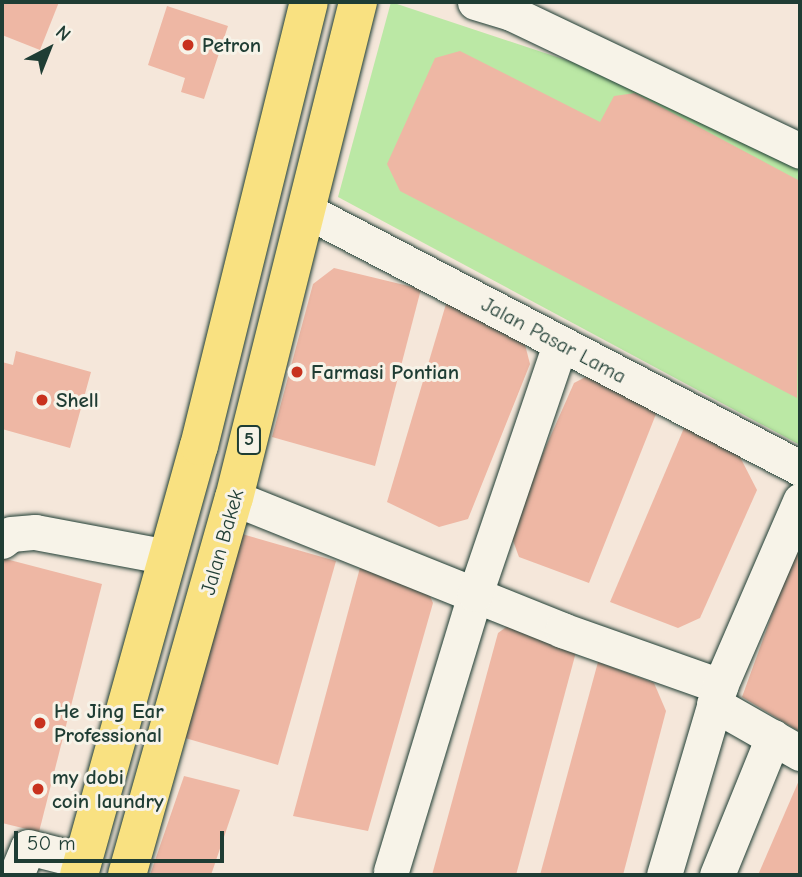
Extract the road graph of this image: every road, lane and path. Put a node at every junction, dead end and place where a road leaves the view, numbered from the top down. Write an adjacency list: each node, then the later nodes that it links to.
1 (309, 2): 12 (highway)
2 (358, 2): 6 (highway, Jalan Bakek / 5)
3 (475, 2): 4 (street)
4 (513, 7): 5 (street)
5 (800, 151)
6 (309, 212): 7 (street, Jalan Pasar Lama); 9 (highway, Jalan Bakek / 5)
7 (560, 345): 8 (street, Jalan Pasar Lama); 13 (street)
8 (800, 468)
9 (234, 498): 13 (street); 19 (highway, Jalan Bakek / 5)
10 (800, 501): 14 (street)
11 (2, 541): 12 (street)
12 (168, 557): 17 (highway)
13 (475, 594): 14 (street); 18 (street)
14 (717, 695): 15 (street); 20 (street)
15 (787, 745): 21 (street)
16 (15, 853): 17 (street)
17 (81, 868)
18 (391, 871)
19 (127, 875)
20 (664, 875)
21 (718, 875)

